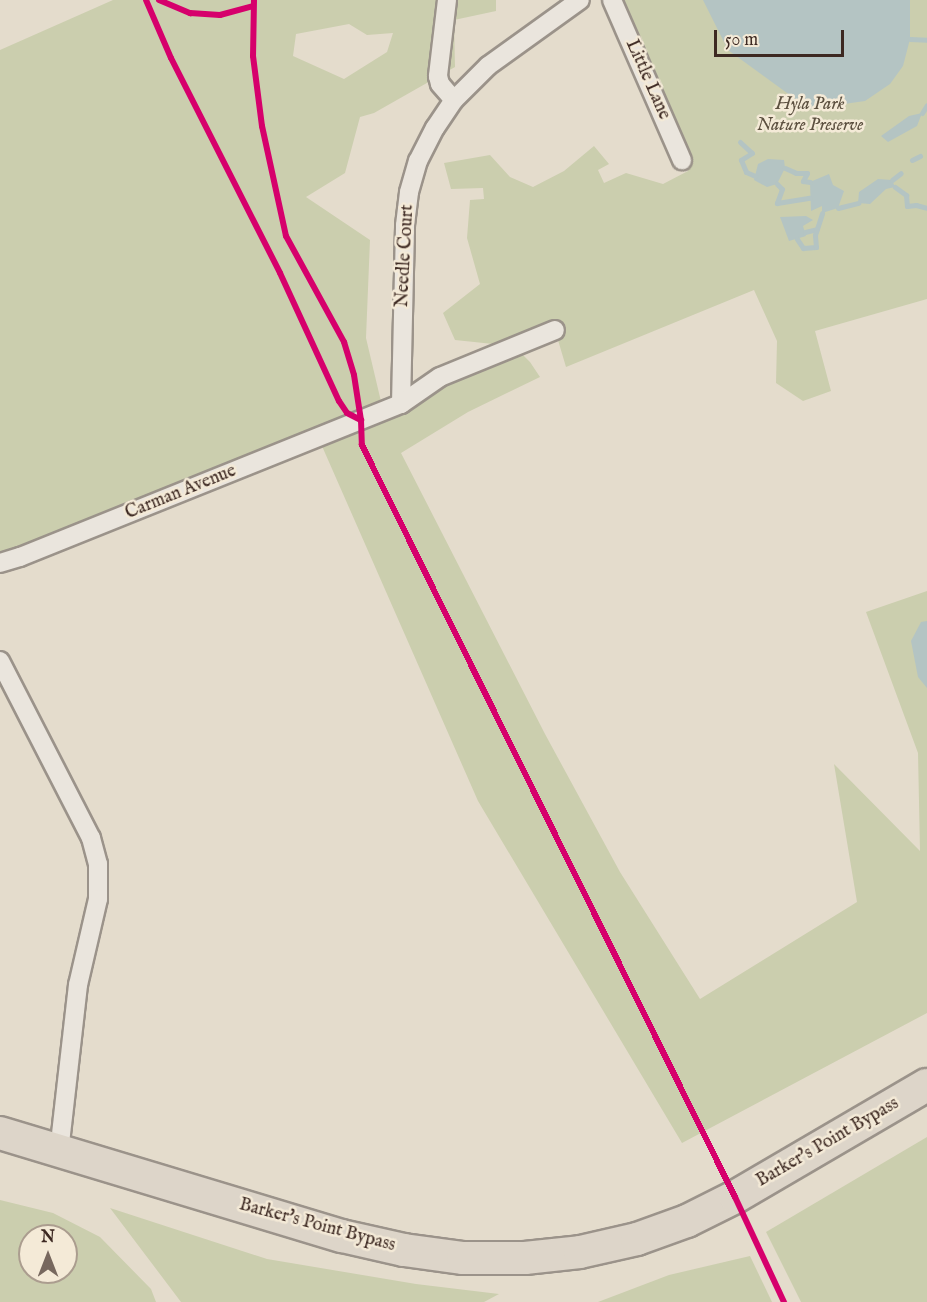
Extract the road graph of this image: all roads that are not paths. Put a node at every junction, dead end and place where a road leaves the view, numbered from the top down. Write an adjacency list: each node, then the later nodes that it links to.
1 (447, 0): 4 (street)
2 (580, 0): 4 (street, Needle Court)
3 (612, 0): 5 (street, Little Lane)
4 (454, 100): 7 (street, Needle Court)
5 (682, 159)
6 (555, 330): 7 (street, Carman Avenue)
7 (401, 404): 8 (street, Carman Avenue)
8 (0, 563)
9 (0, 662): 12 (street)
10 (927, 1084): 12 (highway, Barker's Point Bypass)
11 (0, 1133): 12 (highway, Barker's Point Bypass)
12 (60, 1151)

